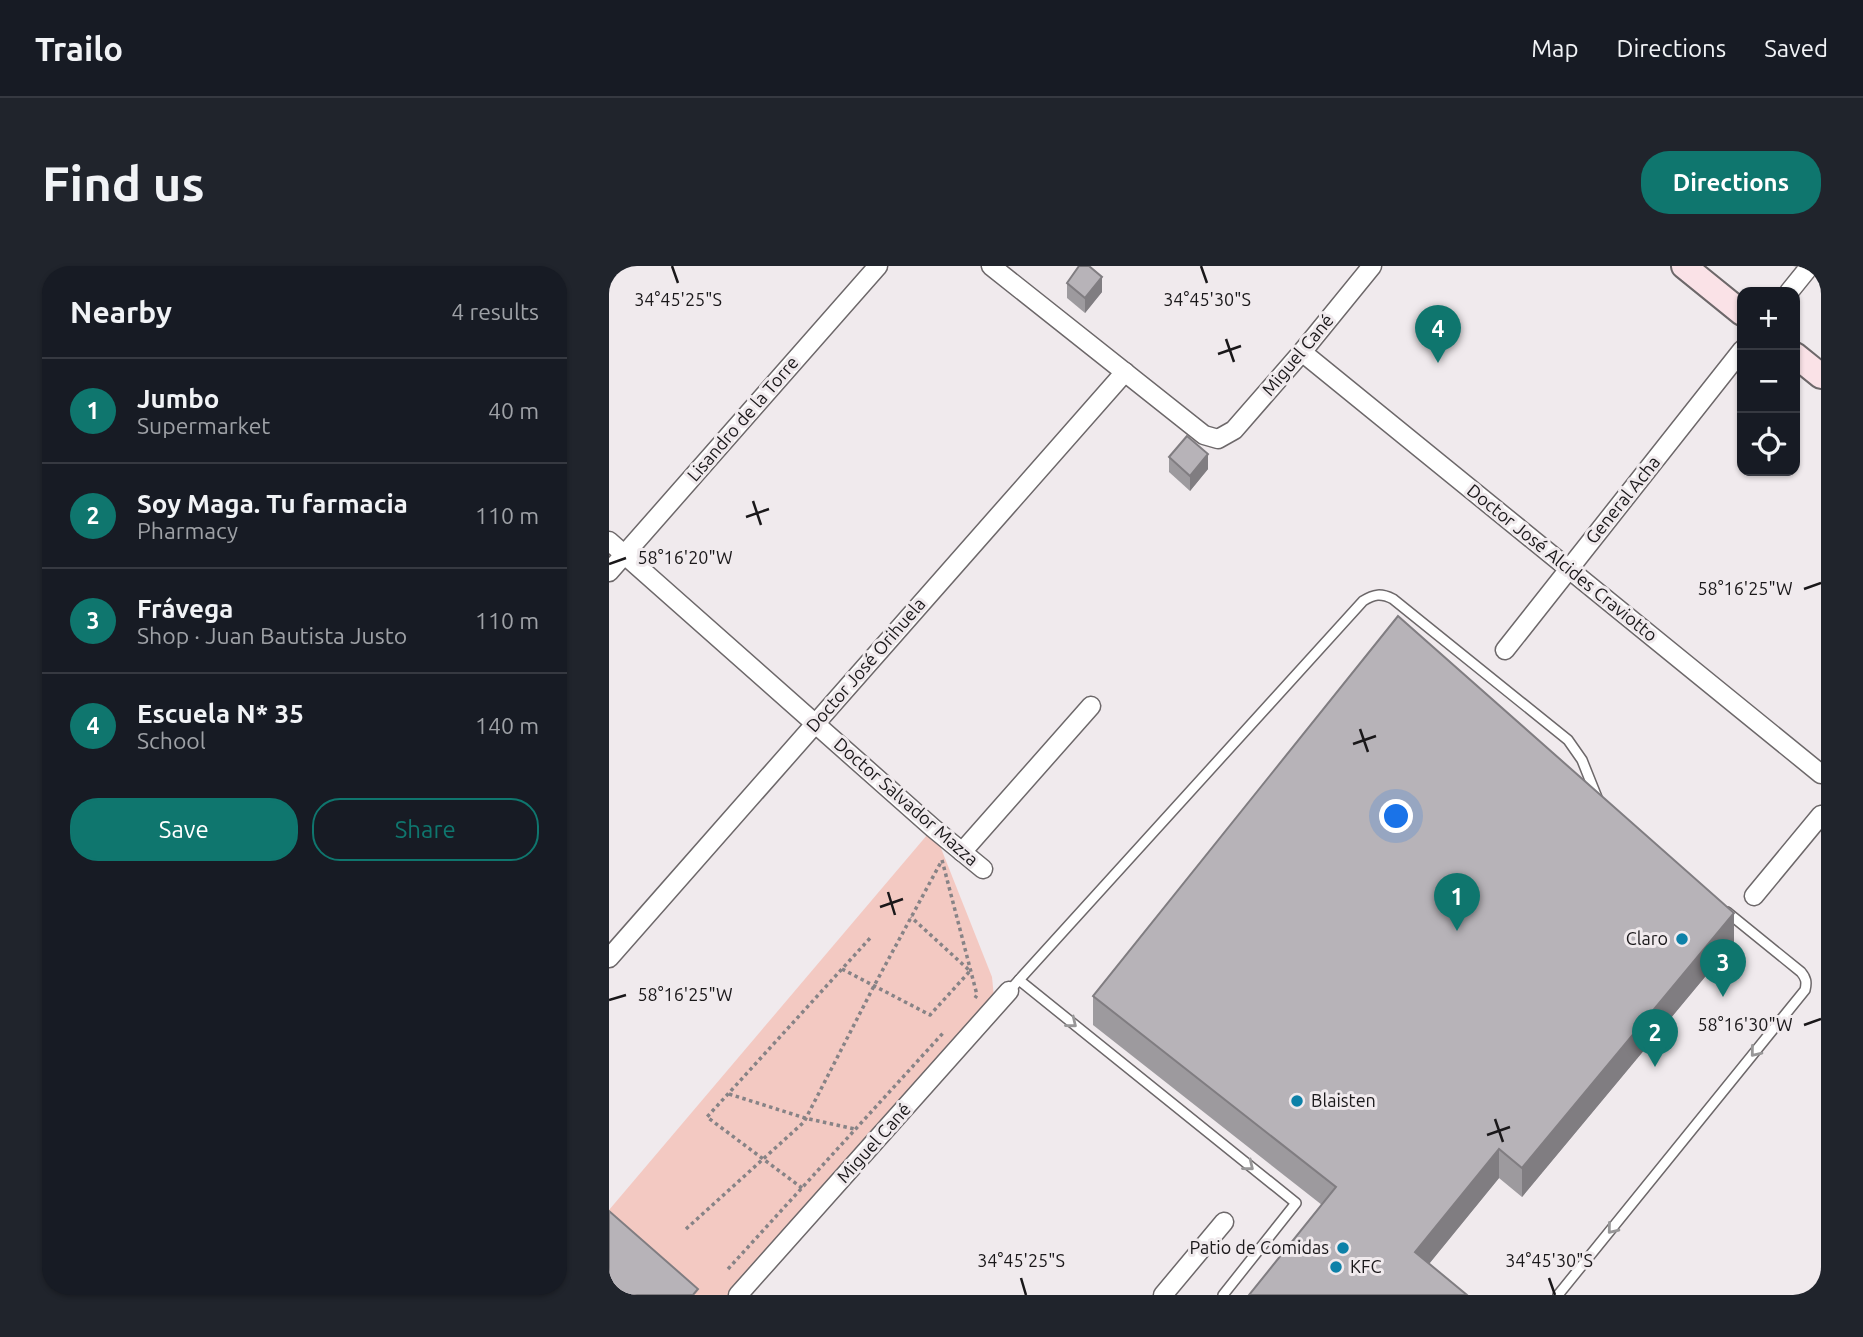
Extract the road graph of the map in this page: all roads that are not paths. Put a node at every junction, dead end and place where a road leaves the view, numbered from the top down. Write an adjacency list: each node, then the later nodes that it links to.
1 (878, 266): 14 (street, Lisandro de la Torre)
2 (991, 266): 11 (street)
3 (1372, 266): 8 (street, Miguel Cané)
4 (1684, 266): 7 (main road)
5 (1810, 266): 6 (street)
6 (1793, 287)
7 (1737, 309)
8 (1302, 352): 11 (street, Miguel Cané); 15 (street, Doctor José Alcides Craviotto)
9 (1737, 356): 15 (street, General Acha)
10 (1800, 359): 12 (main road)
11 (1125, 372): 19 (street, Doctor José Orihuela)
12 (1821, 376)
13 (609, 541): 14 (street, Doctor Salvador Mazza)
14 (624, 554): 16 (street, Lisandro de la Torre); 19 (street, Doctor Salvador Mazza)
15 (1568, 568): 17 (street, General Acha); 20 (street, Doctor José Alcides Craviotto)
16 (609, 572)
17 (1504, 650)
18 (1091, 706): 23 (street)
19 (815, 723): 23 (street, Doctor Salvador Mazza); 27 (street, Doctor José Orihuela)
20 (1821, 774)
21 (1605, 813): 28 (lane)
22 (1821, 815): 25 (street)
23 (962, 852): 24 (street, Doctor Salvador Mazza)
24 (983, 869)
25 (1754, 896)
26 (1715, 903): 33 (lane, one-way to 33)
27 (609, 958)
28 (1014, 986): 30 (street, Miguel Cané); 32 (lane, one-way to 32)
29 (1224, 1222): 31 (street)
30 (738, 1295)
31 (1163, 1295)
32 (1223, 1295)
33 (1559, 1295)

